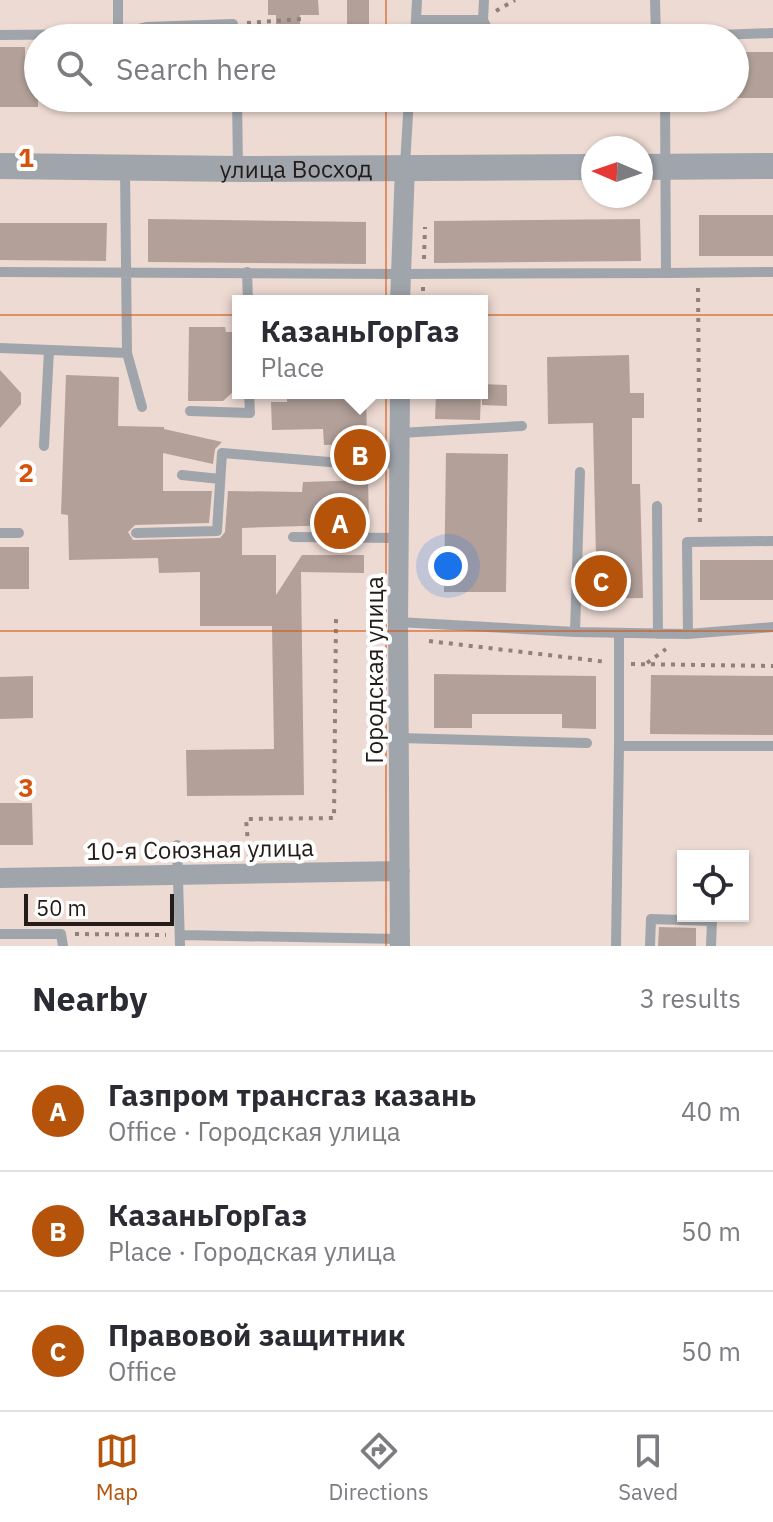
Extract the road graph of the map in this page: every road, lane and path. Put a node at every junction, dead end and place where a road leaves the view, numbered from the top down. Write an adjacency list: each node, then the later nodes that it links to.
1 (118, 0): 8 (lane)
2 (417, 0): 6 (lane)
3 (484, 0): 7 (lane)
4 (655, 0): 12 (lane)
5 (302, 19): 9 (path)
6 (417, 20): 7 (lane); 10 (lane)
7 (483, 20): 11 (lane)
8 (118, 24)
9 (233, 24)
10 (417, 24)
11 (485, 24)
12 (656, 24)
13 (773, 33): 14 (lane)
14 (749, 34)
15 (0, 35): 16 (lane)
16 (24, 35)
17 (237, 112): 26 (lane)
18 (408, 112): 23 (lane)
19 (663, 112): 21 (lane)
20 (0, 166): 25 (street, улица Восход)
21 (653, 166): 22 (street); 33 (lane)
22 (773, 166)
23 (405, 167): 24 (street, улица Восход); 26 (street, улица Восход); 34 (street)
24 (581, 167)
25 (125, 168): 26 (street, улица Восход); 28 (lane)
26 (238, 169)
27 (425, 217): 35 (path)
28 (126, 271): 29 (lane); 30 (lane); 41 (lane)
29 (0, 272)
30 (247, 272): 34 (lane); 36 (lane)
31 (698, 272): 32 (lane); 33 (lane); 62 (path)
32 (773, 272)
33 (666, 273): 35 (lane)
34 (400, 274): 35 (lane); 37 (street)
35 (424, 274): 38 (path)
36 (248, 295)
37 (400, 295)
38 (423, 295)
39 (0, 348): 40 (lane)
40 (49, 350): 41 (lane); 48 (lane)
41 (127, 353): 44 (lane)
42 (249, 399): 45 (lane)
43 (400, 399): 47 (street, Городская улица)
44 (142, 407)
45 (190, 411)
46 (522, 426): 47 (lane)
47 (400, 433): 49 (street, Городская улица)
48 (44, 446)
49 (400, 463): 51 (lane); 60 (street, Городская улица)
50 (353, 464): 54 (lane)
51 (367, 464)
52 (580, 472): 66 (lane)
53 (182, 475): 54 (lane)
54 (220, 479): 58 (lane)
55 (657, 506): 68 (lane)
56 (0, 533): 57 (lane)
57 (19, 533)
58 (136, 533)
59 (293, 537): 60 (lane)
60 (400, 538): 64 (street, Городская улица)
61 (773, 541): 62 (lane)
62 (700, 542): 69 (lane)
63 (336, 619): 79 (path)
64 (398, 622): 66 (lane); 73 (street, Городская улица)
65 (773, 627): 69 (lane)
66 (575, 632): 67 (lane)
67 (619, 633): 68 (lane); 71 (lane)
68 (658, 634): 69 (lane)
69 (688, 634)
70 (419, 639): 71 (path)
71 (619, 664): 72 (path); 75 (lane)
72 (773, 666)
73 (400, 738): 74 (lane); 78 (street, Городская улица)
74 (587, 743)
75 (619, 746): 76 (lane); 86 (lane)
76 (773, 746)
77 (177, 845): 80 (lane)
78 (400, 871): 79 (street, 10-я Союзная улица); 85 (street, Городская улица)
79 (250, 874): 80 (street, 10-я Союзная улица)
80 (179, 875): 81 (street, 10-я Союзная улица); 84 (lane)
81 (0, 878)
82 (0, 934): 83 (lane)
83 (62, 940): 84 (path)
84 (180, 941): 85 (lane)
85 (400, 942)
86 (616, 946)
87 (650, 946): 88 (lane)
88 (711, 946)

